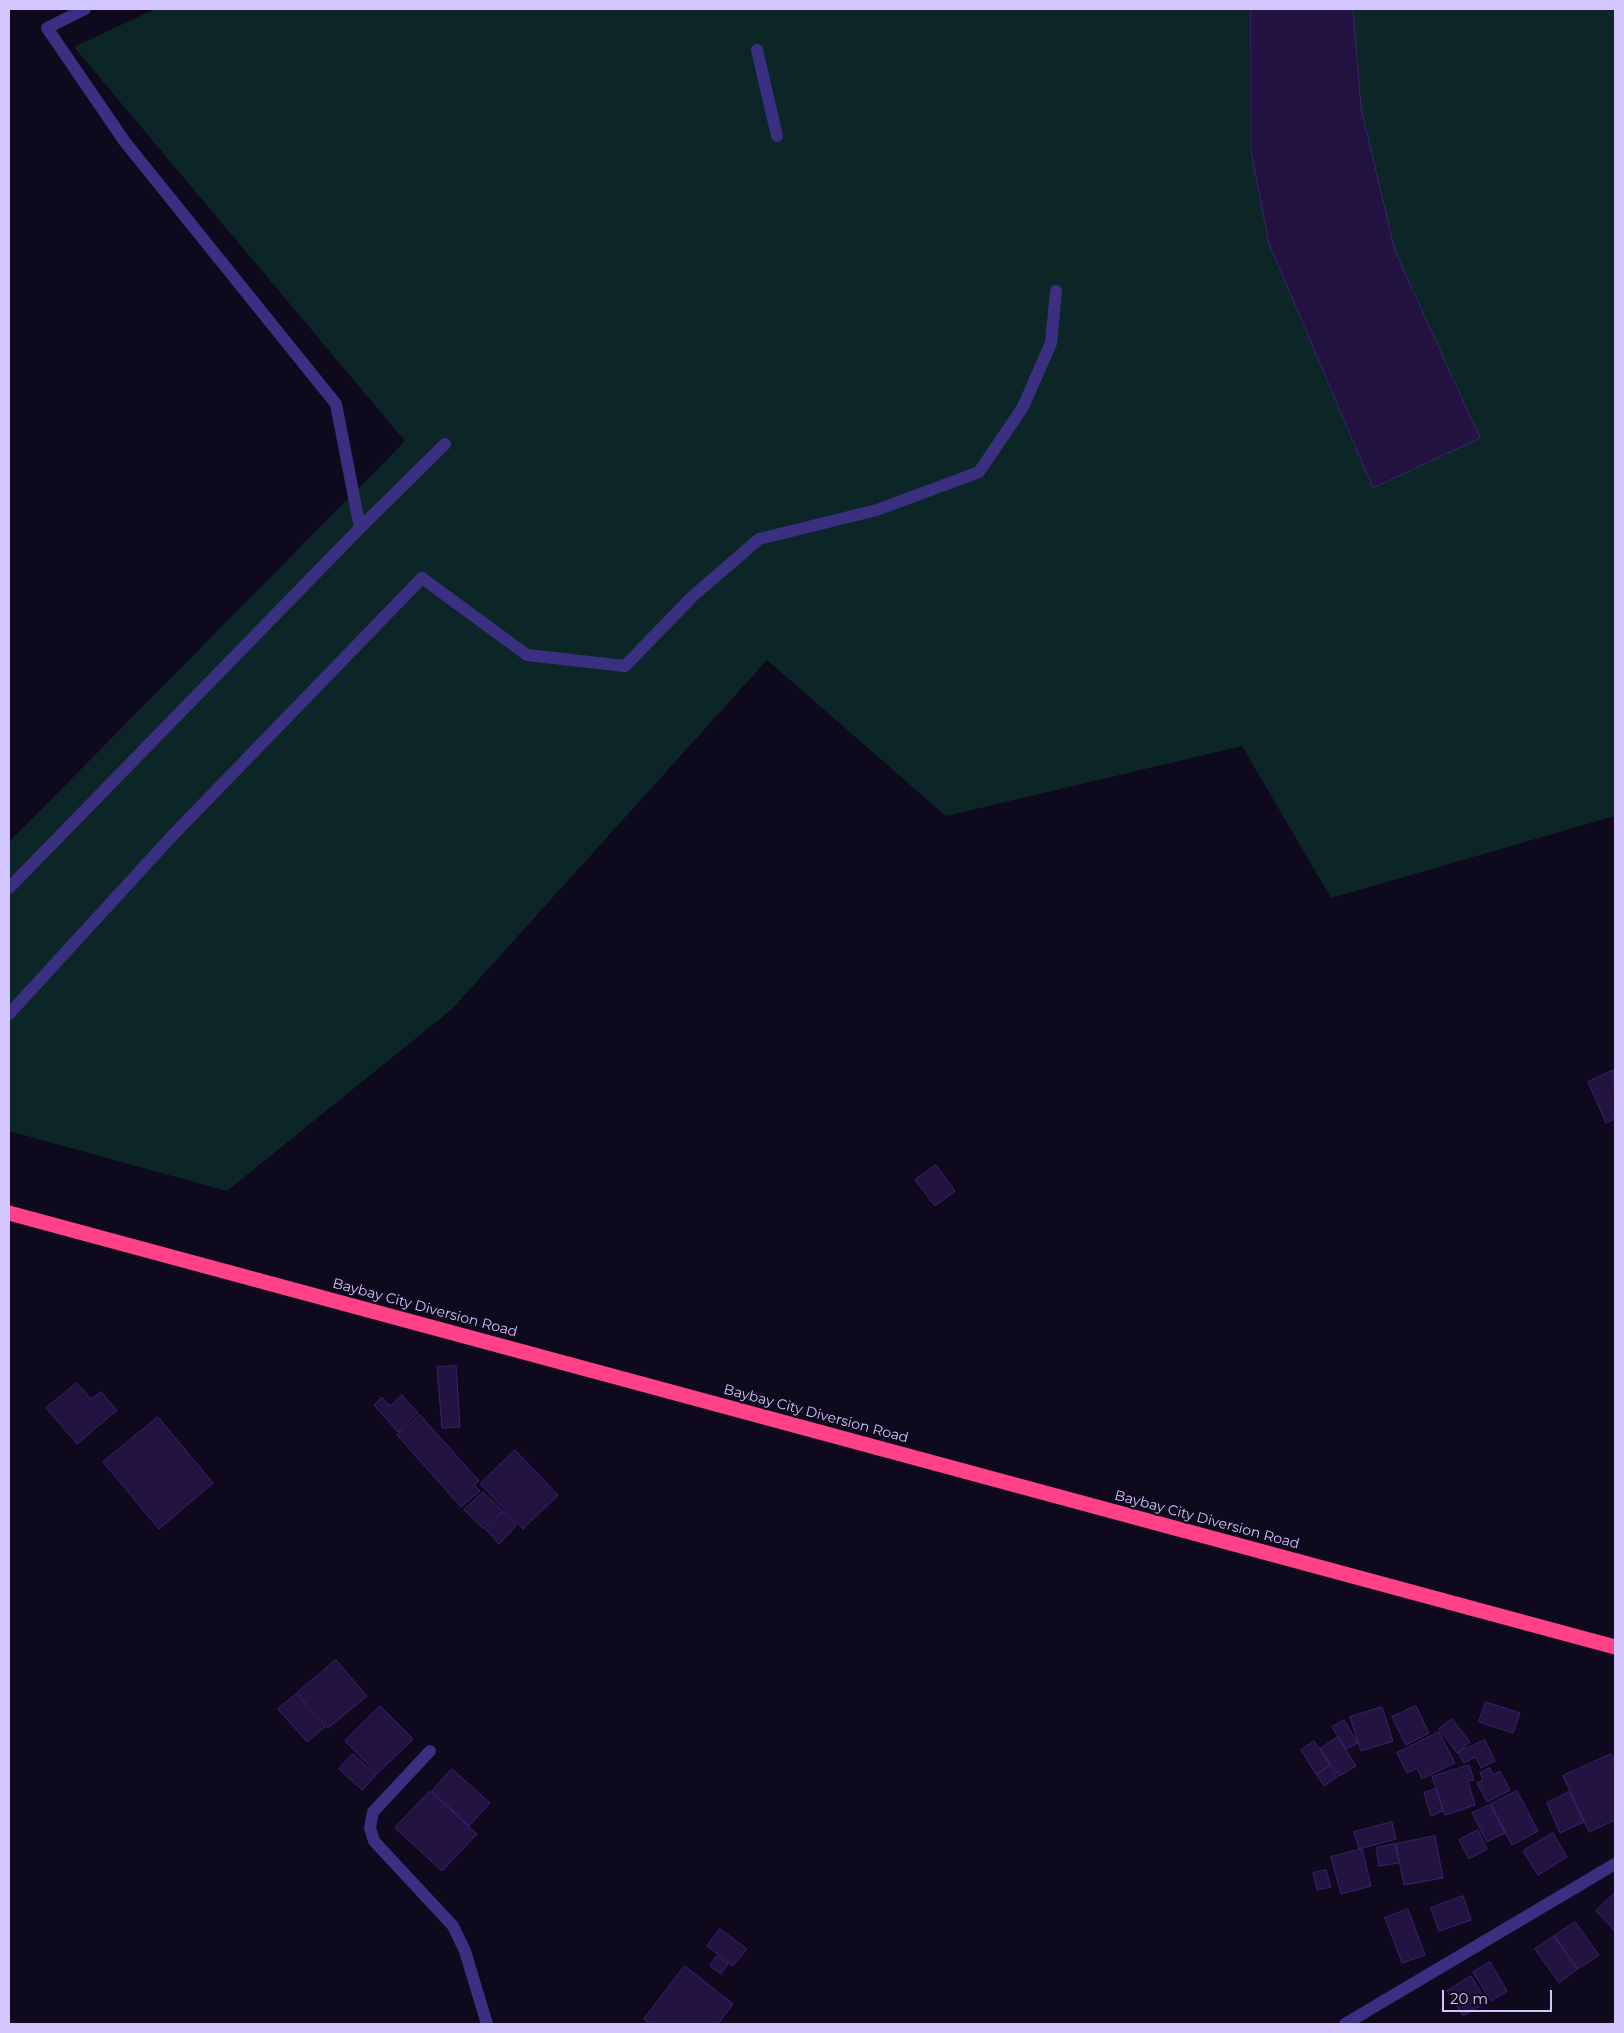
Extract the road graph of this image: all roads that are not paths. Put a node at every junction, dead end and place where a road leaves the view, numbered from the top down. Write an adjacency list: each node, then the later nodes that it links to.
1 (85, 9): 6 (street)
2 (757, 50): 3 (street)
3 (778, 136)
4 (1056, 292): 8 (street)
5 (445, 444): 6 (street)
6 (360, 528): 7 (street)
7 (9, 888)
8 (9, 1014)
9 (9, 1213): 10 (highway, Baybay City Diversion Road)
10 (1615, 1646)
11 (430, 1751): 13 (street)
12 (1615, 1864): 14 (street)
13 (487, 2024)
14 (1345, 2024)

